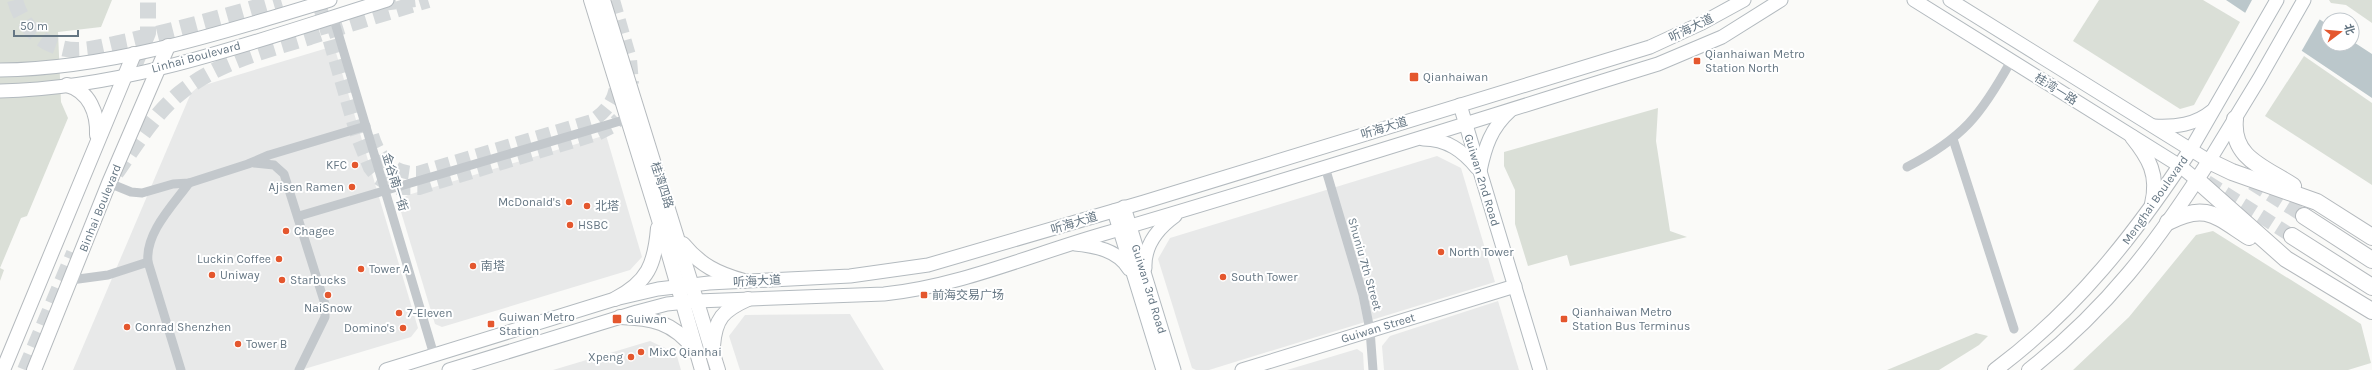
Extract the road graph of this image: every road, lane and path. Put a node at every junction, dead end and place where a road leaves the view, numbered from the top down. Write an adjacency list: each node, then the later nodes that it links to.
1 (330, 0): 12 (main road, Linhai Boulevard)
2 (387, 0): 11 (main road, Linhai Boulevard)
3 (591, 0): 23 (main road, 桂湾四路)
4 (603, 0): 54 (main road, 桂湾四路)
5 (1744, 0): 20 (main road, 听海大道)
6 (1780, 0): 22 (main road, 听海大道)
7 (1914, 0): 14 (main road, 桂湾一路)
8 (1950, 0): 27 (main road, 桂湾一路)
9 (2277, 0): 21 (main road, Menghai Boulevard)
10 (2304, 0): 24 (main road, Menghai Boulevard)
11 (333, 16): 15 (main road, Linhai Boulevard); 26 (street, 金谷南一街)
12 (168, 46): 13 (main road, Linhai Boulevard); 15 (main road, Binhai Boulevard)
13 (134, 54): 16 (main road, Linhai Boulevard); 17 (main road)
14 (2011, 61): 28 (main road, 桂湾一路); 30 (street)
15 (159, 68): 17 (main road, Linhai Boulevard); 41 (main road, Binhai Boulevard)
16 (0, 70)
17 (125, 75): 18 (main road, Linhai Boulevard); 29 (main road)
18 (67, 85): 19 (main road, Linhai Boulevard); 29 (main road)
19 (0, 91)
20 (1460, 105): 25 (main road, Guiwan 2nd Road); 45 (main road, 听海大道)
21 (2217, 107): 27 (main road); 32 (main road, Menghai Boulevard)
22 (1511, 110): 25 (main road, 听海大道); 38 (main road)
23 (627, 119): 42 (street); 49 (main road, 桂湾四路)
24 (2236, 119): 33 (main road, Menghai Boulevard); 43 (highway)
25 (1465, 124): 31 (main road, 听海大道); 38 (main road, Guiwan 2nd Road)
26 (366, 126): 34 (street); 42 (street, 金谷南一街)
27 (2154, 126): 32 (main road, 桂湾一路)
28 (2132, 137): 35 (main road, 桂湾一路); 44 (main road)
29 (97, 139): 79 (main road)
30 (1953, 139): 37 (street); 74 (street)
31 (1413, 140): 36 (main road, 听海大道); 38 (main road)
32 (2191, 149): 33 (main road, 桂湾一路); 35 (main road, Menghai Boulevard)
33 (2209, 161): 39 (main road, Menghai Boulevard); 43 (highway)
34 (248, 164): 40 (street); 47 (street)
35 (2180, 166): 39 (main road, 桂湾一路); 44 (main road, Menghai Boulevard)
36 (1325, 167): 46 (main road, 听海大道); 75 (street, Shuniu 7th Street)
37 (1907, 167)
38 (1480, 172): 64 (main road, Guiwan 2nd Road)
39 (2197, 180): 50 (main road, Menghai Boulevard); 56 (highway)
40 (189, 182): 41 (street); 58 (street)
41 (109, 183): 60 (main road, Binhai Boulevard)
42 (385, 191): 47 (street); 78 (street, 金谷南一街)
43 (2317, 202): 53 (highway)
44 (2152, 208): 92 (main road, Menghai Boulevard)
45 (1119, 209): 51 (main road, Guiwan 3rd Road); 61 (main road, 听海大道)
46 (1180, 212): 51 (main road, 听海大道); 59 (main road)
47 (299, 216): 82 (street)
48 (2304, 216): 57 (highway)
49 (659, 220): 63 (main road, 桂湾四路); 67 (main road)
50 (2168, 222): 56 (highway); 93 (main road, Menghai Boulevard)
51 (1125, 228): 55 (main road, 听海大道); 59 (main road, Guiwan 3rd Road)
52 (2292, 236): 65 (highway)
53 (2372, 237)
54 (679, 240): 61 (main road); 62 (main road, 桂湾四路)
55 (1069, 244): 59 (main road); 68 (main road, 听海大道)
56 (2286, 259): 66 (highway)
57 (2372, 260)
58 (148, 262): 60 (street); 81 (street)
59 (1140, 278): 87 (main road, Guiwan 3rd Road); 88 (main road, Guiwan 3rd Road)
60 (71, 280): 80 (main road, Binhai Boulevard)
61 (744, 282): 62 (main road, 听海大道)
62 (693, 285): 63 (main road, 听海大道); 69 (main road, 桂湾四路)
63 (677, 286): 67 (main road, 听海大道); 70 (main road, 桂湾四路)
64 (1515, 286): 75 (main road, Guiwan Street); 91 (main road, Guiwan 2nd Road)
65 (2372, 287)
66 (2337, 289): 71 (highway); 73 (highway)
67 (615, 299): 78 (main road, 听海大道)
68 (748, 299): 69 (main road, 听海大道); 76 (main road)
69 (697, 301): 70 (main road, 听海大道); 76 (main road, 桂湾四路)
70 (682, 302): 72 (main road, 听海大道); 77 (main road, 桂湾四路)
71 (2372, 311)
72 (620, 317): 77 (main road); 84 (main road, 听海大道)
73 (2372, 319)
74 (2014, 329)
75 (1370, 330): 89 (main road, Guiwan Street); 90 (street, Shuniu 7th Street)
76 (712, 350): 86 (main road, 桂湾四路)
77 (697, 354): 85 (main road, 桂湾四路)
78 (434, 355): 83 (main road, 听海大道)
79 (3, 370)
80 (34, 370)
81 (181, 370)
82 (299, 370)
83 (386, 370)
84 (448, 370)
85 (702, 370)
86 (718, 370)
87 (1163, 370)
88 (1174, 370)
89 (1242, 370)
90 (1373, 370)
91 (1540, 370)
92 (1995, 370)
93 (2029, 370)

